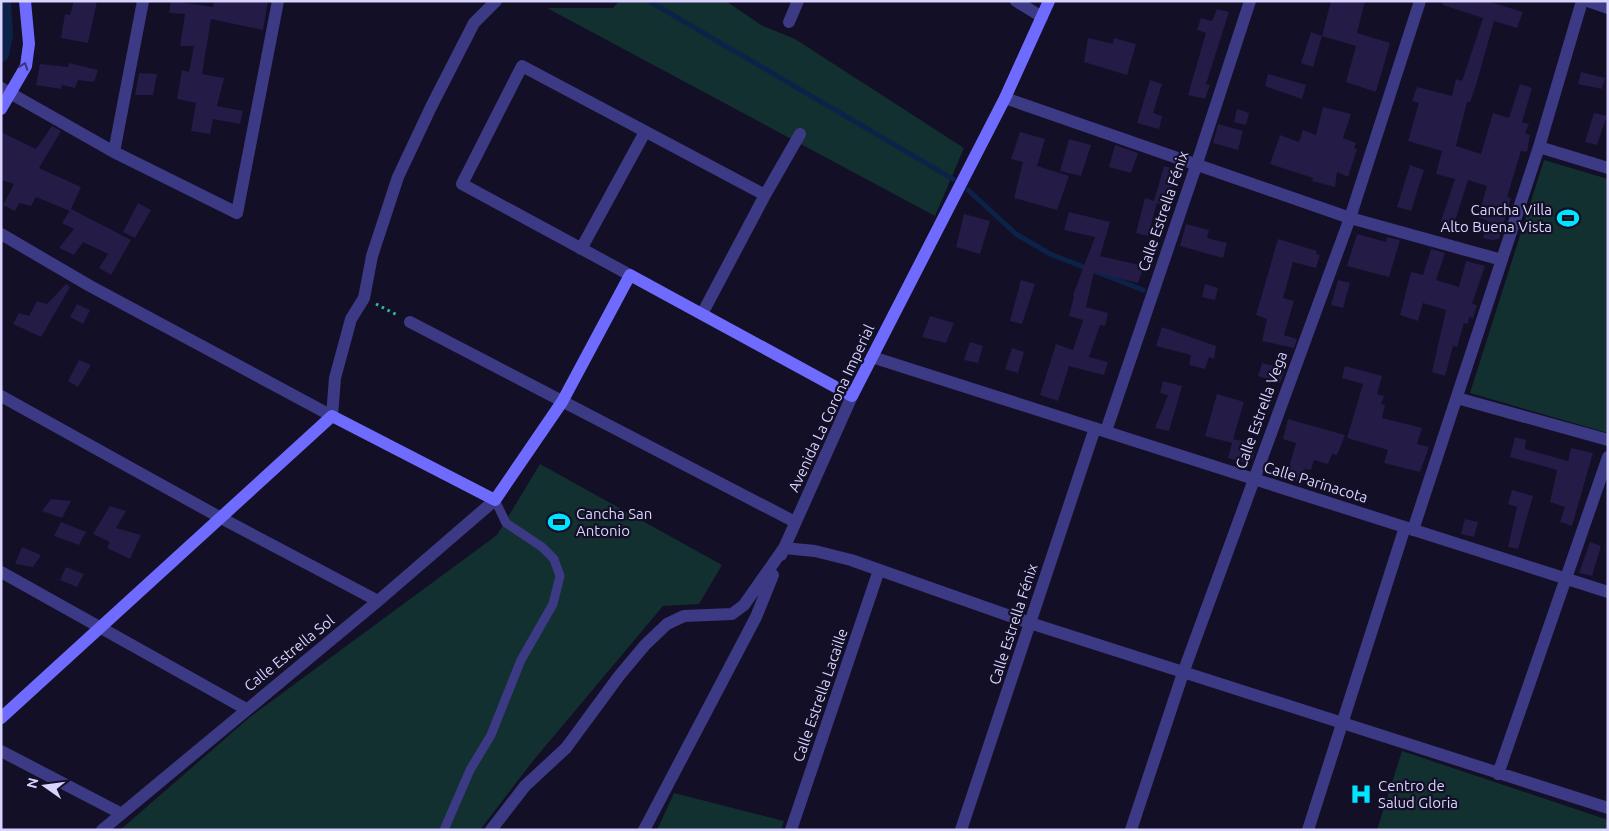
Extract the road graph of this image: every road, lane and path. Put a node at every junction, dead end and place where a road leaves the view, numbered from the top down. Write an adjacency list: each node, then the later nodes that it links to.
1 (25, 1): 15 (street, one-way to 1)
2 (143, 1): 21 (street)
3 (278, 1): 21 (street)
4 (496, 1): 30 (street)
5 (798, 1): 14 (street)
6 (1016, 1): 13 (street)
7 (1050, 1): 13 (street, Avenida La Corona Imperial)
8 (1250, 1): 22 (street, Calle Estrella Fénix)
9 (1420, 1): 25 (street, Calle Estrella Vega)
10 (1582, 1): 20 (street)
11 (1588, 1): 12 (street)
12 (1608, 8)
13 (1042, 17): 16 (street, Avenida La Corona Imperial)
14 (789, 22)
15 (6, 91): 17 (street); 21 (street)
16 (1005, 98): 22 (street); 33 (street, Avenida La Corona Imperial)
17 (1, 109)
18 (645, 132): 24 (street); 27 (street); 27 (street)
19 (800, 134): 24 (street)
20 (1539, 147): 23 (street); 28 (street)
21 (114, 152)
22 (1197, 163): 25 (street); 39 (street, Calle Estrella Fénix)
23 (1608, 168)
24 (765, 195): 31 (street)
25 (1350, 218): 28 (street); 42 (street, Calle Estrella Vega)
26 (1, 234): 38 (street)
27 (581, 249): 29 (street)
28 (1502, 260): 36 (street)
29 (630, 275): 31 (street); 37 (street)
30 (364, 298): 32 (path); 38 (street)
31 (702, 314): 35 (street)
32 (410, 322): 37 (street)
33 (872, 357): 35 (street, Avenida La Corona Imperial); 39 (street, Calle Parinacota)
34 (1, 396): 44 (street)
35 (852, 396): 45 (street, Avenida La Corona Imperial)
36 (1458, 398): 40 (street); 46 (street)
37 (562, 402): 43 (street); 45 (street)
38 (332, 416): 43 (street); 44 (street)
39 (1100, 430): 42 (street, Calle Parinacota); 53 (street, Calle Estrella Fénix)
40 (1608, 440)
41 (1608, 458): 50 (street)
42 (1253, 479): 46 (street, Calle Parinacota); 55 (street, Calle Estrella Vega)
43 (495, 500): 52 (street, Calle Estrella Sol); 64 (lane)
44 (221, 518): 52 (street); 54 (street)
45 (795, 522): 47 (street, Avenida La Corona Imperial)
46 (1409, 528): 50 (street, Calle Parinacota); 58 (street)
47 (784, 548): 48 (street); 65 (street); 66 (street, Avenida La Corona Imperial)
48 (879, 570): 53 (street); 67 (street, Calle Estrella Lacaille)
49 (1, 572): 54 (street)
50 (1566, 579): 51 (street, Calle Parinacota); 60 (street)
51 (1608, 592)
52 (378, 601): 56 (street, Calle Estrella Sol)
53 (1030, 623): 55 (street); 68 (street, Calle Estrella Fénix)
54 (101, 627): 56 (street); 57 (street)
55 (1183, 673): 58 (street); 69 (street, Calle Estrella Vega)
56 (246, 709): 62 (street, Calle Estrella Sol)
57 (1, 718)
58 (1343, 724): 60 (street); 70 (street)
59 (1, 751): 62 (street)
60 (1498, 774): 61 (street)
61 (1608, 808)
62 (120, 813): 63 (street, Calle Estrella Sol)
63 (102, 830)
64 (444, 830)
65 (491, 830)
66 (644, 830)
67 (791, 830)
68 (961, 830)
69 (1131, 830)
70 (1308, 830)

